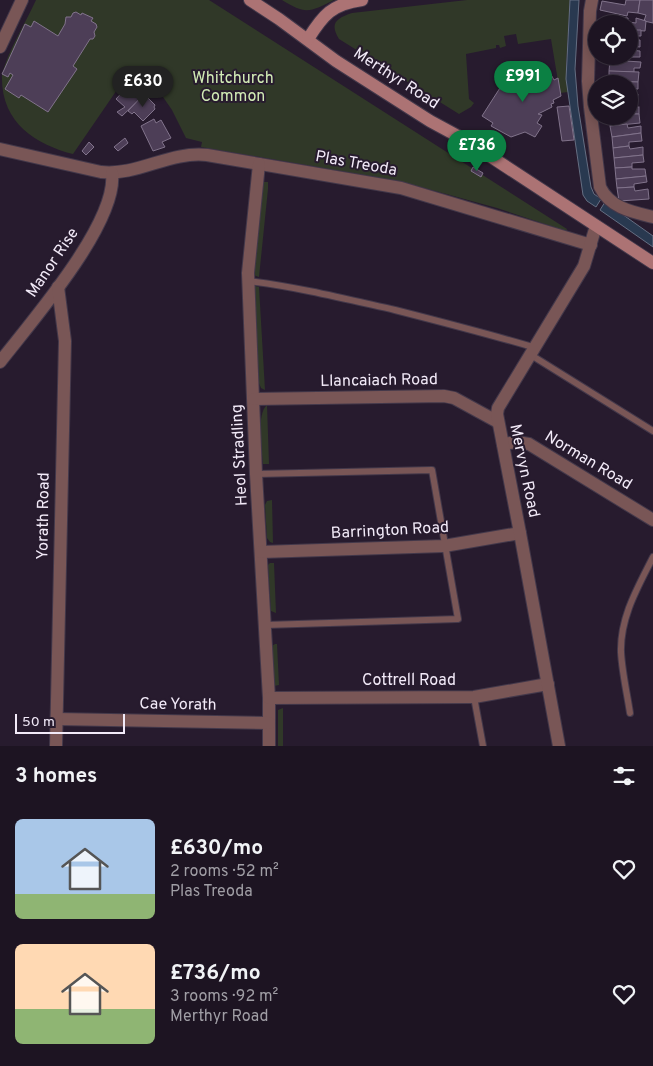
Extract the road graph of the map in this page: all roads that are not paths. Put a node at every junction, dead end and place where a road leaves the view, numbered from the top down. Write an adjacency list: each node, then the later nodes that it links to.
1 (22, 0): 6 (street)
2 (250, 0): 5 (street, Merthyr Road)
3 (362, 0): 5 (street)
4 (592, 0): 10 (street)
5 (308, 39): 11 (street, Merthyr Road)
6 (0, 47)
7 (0, 150): 9 (street, Plas Treoda)
8 (259, 164): 9 (street, Plas Treoda); 12 (street, Plas Treoda); 14 (street, Heol Stradling)
9 (112, 173): 15 (street, Manor Rise)
10 (653, 217)
11 (596, 226): 12 (street, Mervyn Road); 13 (street, Merthyr Road)
12 (591, 245): 16 (street, Mervyn Road)
13 (653, 263)
14 (248, 281): 16 (lane); 18 (street, Heol Stradling)
15 (58, 287): 17 (street, Manor Rise); 33 (street, Yorath Road)
16 (533, 352): 19 (street, Mervyn Road); 20 (lane)
17 (0, 362)
18 (254, 399): 19 (street, Llancaiach Road); 22 (street, Heol Stradling)
19 (498, 422): 21 (street, Mervyn Road)
20 (653, 431)
21 (503, 444): 23 (street, Norman Road); 24 (street, Mervyn Road)
22 (256, 474): 25 (lane); 26 (street, Heol Stradling)
23 (653, 520)
24 (520, 533): 25 (street, Barrington Road); 29 (street, Mervyn Road)
25 (444, 546): 26 (street, Barrington Road); 28 (lane)
26 (261, 552): 28 (street, Heol Stradling)
27 (653, 557): 32 (lane)
28 (265, 625): 31 (street, Heol Stradling)
29 (548, 684): 30 (street, Cottrell Road); 38 (street, Mervyn Road)
30 (474, 697): 31 (street, Cottrell Road); 37 (lane)
31 (269, 698): 34 (street, Heol Stradling)
32 (630, 713)
33 (57, 719): 34 (street, Cae Yorath); 35 (street, Yorath Road)
34 (269, 723): 36 (street, Heol Stradling)
35 (56, 746)
36 (269, 746)
37 (483, 746)
38 (559, 746)

